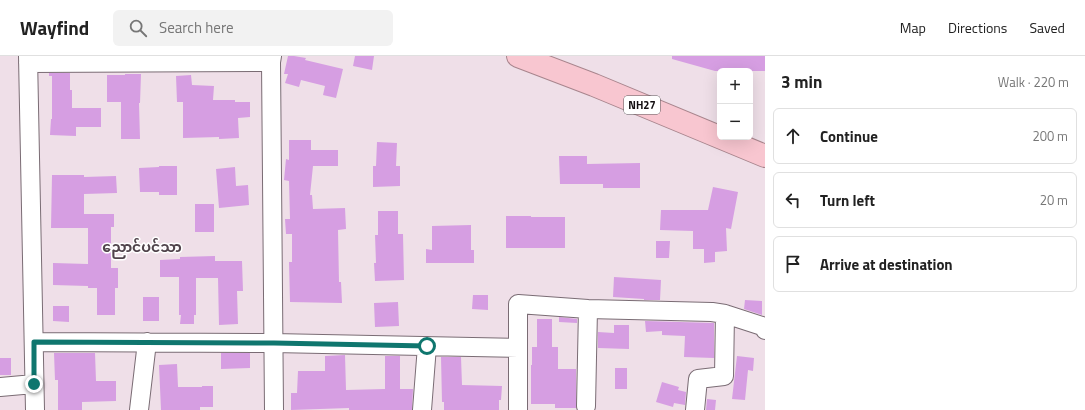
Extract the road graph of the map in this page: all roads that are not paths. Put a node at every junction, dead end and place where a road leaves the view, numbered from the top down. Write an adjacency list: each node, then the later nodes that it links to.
1 (518, 56): 4 (highway, NH27)
2 (28, 59): 3 (street); 8 (street)
3 (272, 59): 10 (street)
4 (765, 156)
5 (588, 309): 6 (street); 12 (street); 15 (street)
6 (725, 314): 7 (street); 21 (street)
7 (765, 330)
8 (34, 342): 9 (street); 13 (street)
9 (147, 342): 10 (street); 17 (street)
10 (274, 343): 11 (street); 18 (street)
11 (427, 346): 12 (street); 19 (street)
12 (518, 348): 20 (street)
13 (34, 384): 14 (street); 16 (street)
14 (0, 387)
15 (586, 406)
16 (35, 410)
17 (138, 410)
18 (274, 410)
19 (422, 410)
20 (518, 410)
21 (695, 410)

